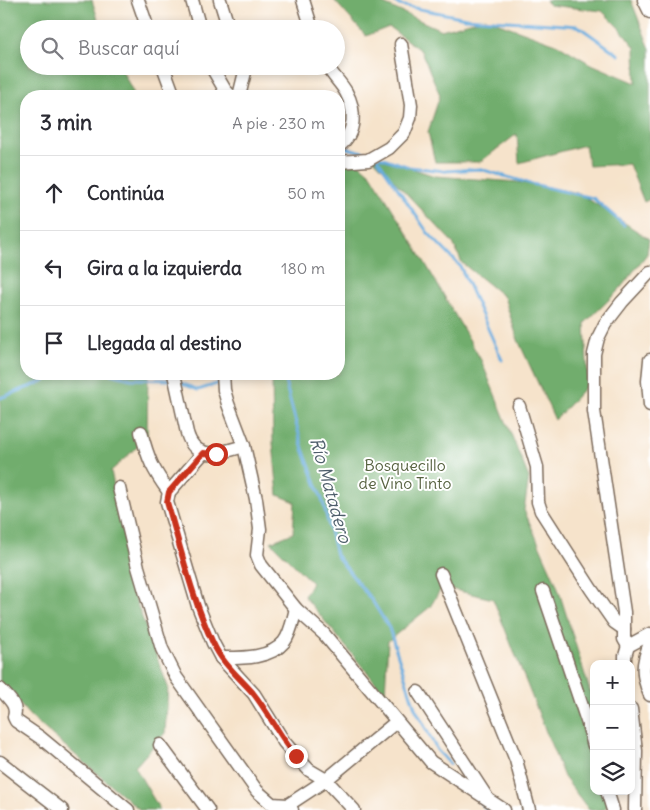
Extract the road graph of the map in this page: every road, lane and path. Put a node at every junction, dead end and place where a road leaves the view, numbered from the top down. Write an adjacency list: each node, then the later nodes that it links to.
1 (138, 0): 7 (street)
2 (192, 0): 8 (street)
3 (220, 0): 9 (street)
4 (303, 0): 10 (street)
5 (644, 0): 6 (street)
6 (650, 12)
7 (145, 20)
8 (198, 20)
9 (226, 20)
10 (309, 20)
11 (401, 44): 20 (street)
12 (166, 75): 16 (street)
13 (216, 75): 17 (street)
14 (244, 75): 18 (street)
15 (334, 75): 19 (street)
16 (172, 90)
17 (224, 90)
18 (241, 90)
19 (345, 142)
20 (345, 162)
21 (650, 272): 35 (street)
22 (650, 360): 25 (street)
23 (175, 380): 29 (street)
24 (223, 380): 28 (street)
25 (650, 405)
26 (519, 406): 35 (street)
27 (141, 432): 31 (street)
28 (244, 446): 29 (street); 34 (street)
29 (203, 453): 31 (street)
30 (120, 488): 52 (street)
31 (169, 492): 39 (street)
32 (441, 574): 58 (street)
33 (543, 592): 45 (street)
34 (296, 609): 39 (street); 44 (street)
35 (624, 629): 38 (street)
36 (650, 634): 38 (street)
37 (650, 643): 43 (street)
38 (628, 646): 40 (street)
39 (221, 658): 49 (street)
40 (625, 660)
41 (0, 689): 54 (street)
42 (418, 692): 51 (street)
43 (650, 694)
44 (396, 722): 49 (street); 51 (street)
45 (590, 732)
46 (635, 743): 60 (street)
47 (160, 745): 55 (street)
48 (0, 762): 53 (street)
49 (326, 780): 52 (street); 56 (street)
50 (608, 795): 59 (street)
51 (489, 801): 57 (street)
52 (290, 808)
53 (62, 810)
54 (128, 810)
55 (208, 810)
56 (354, 810)
57 (504, 810)
58 (529, 810)
59 (613, 810)
60 (635, 810)

